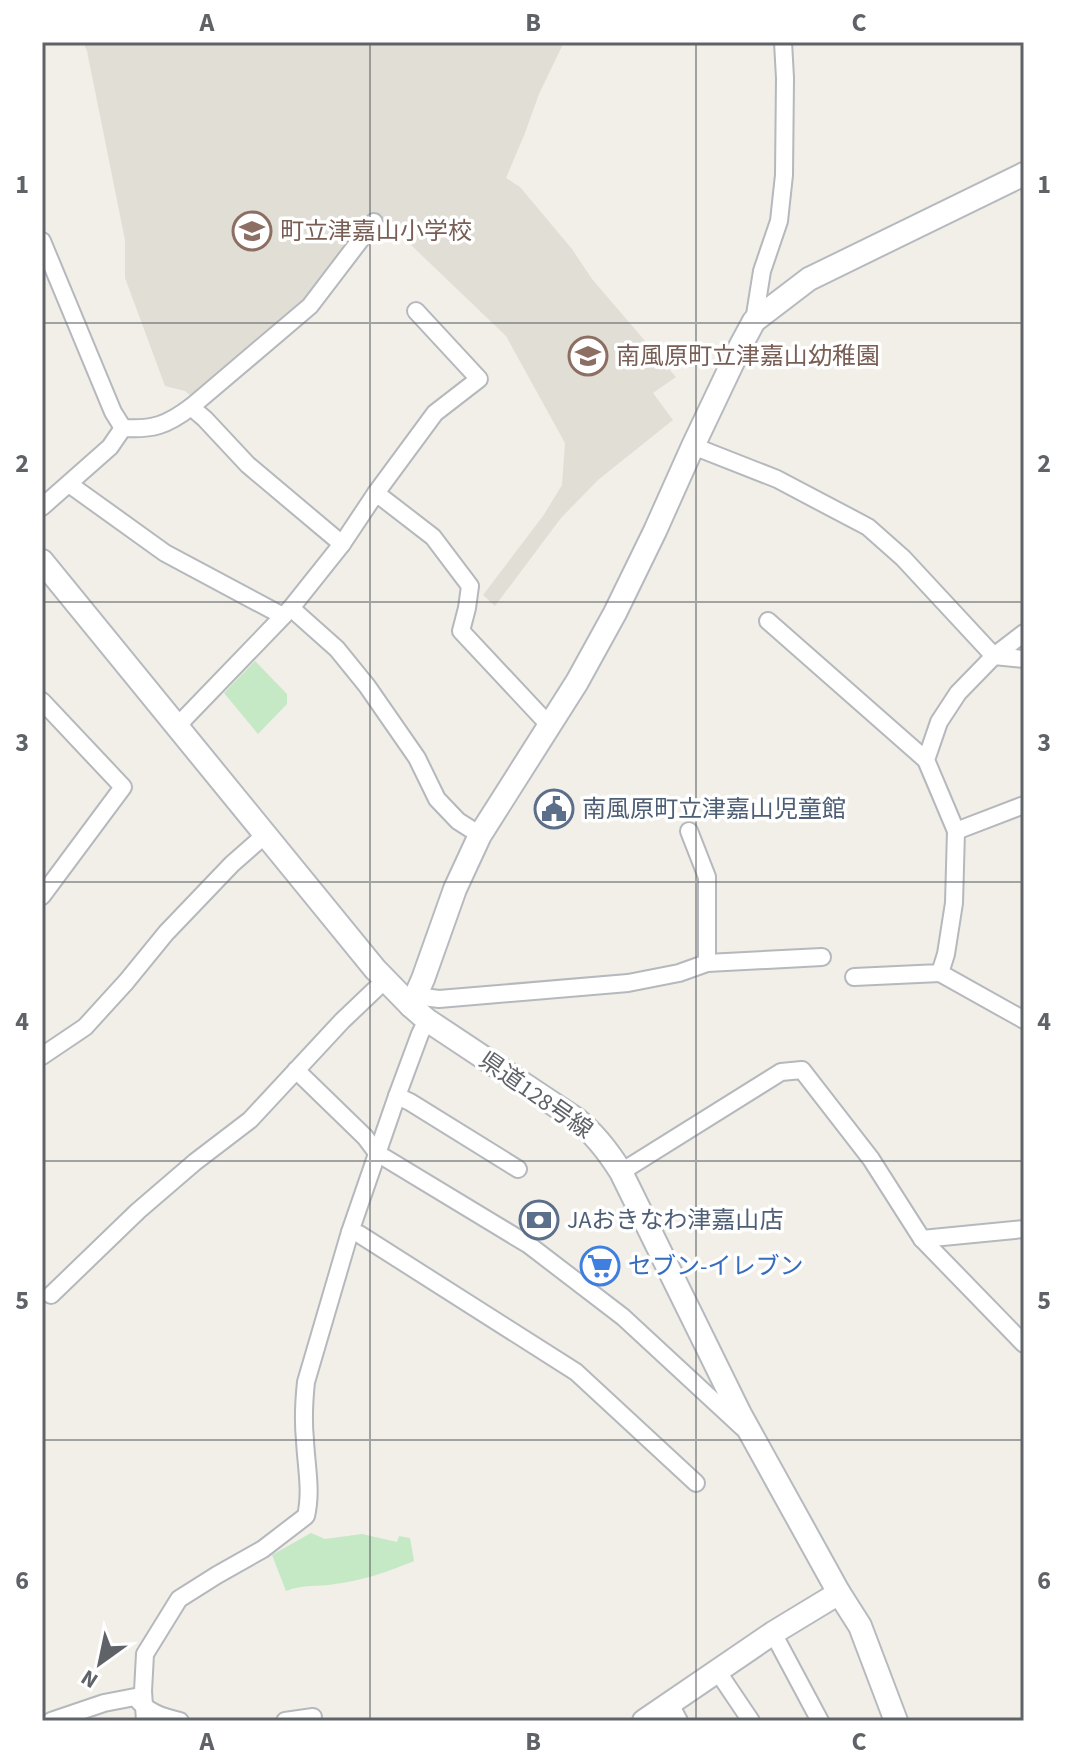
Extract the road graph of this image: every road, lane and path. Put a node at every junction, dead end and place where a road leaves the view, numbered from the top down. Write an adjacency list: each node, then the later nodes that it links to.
1 (783, 42): 6 (street)
2 (1024, 174): 6 (main road)
3 (374, 222): 7 (street)
4 (42, 241): 8 (street)
5 (416, 311): 11 (street)
6 (754, 321): 9 (main road)
7 (191, 407): 8 (street); 13 (street)
8 (123, 428): 10 (street)
9 (693, 446): 18 (street); 21 (main road)
10 (69, 484): 12 (street); 15 (street)
11 (376, 493): 13 (street); 21 (street)
12 (42, 507)
13 (342, 544): 15 (street)
14 (42, 561): 22 (main road, 県道128号線)
15 (287, 612): 22 (street); 28 (street)
16 (768, 621): 23 (street)
17 (1024, 633): 18 (street)
18 (994, 656): 19 (street); 23 (street)
19 (1024, 659)
20 (42, 701): 29 (street)
21 (549, 725): 28 (main road)
22 (179, 729): 27 (main road, 県道128号線)
23 (926, 760): 26 (street)
24 (1024, 805): 26 (street)
25 (689, 831): 31 (street)
26 (956, 831): 32 (street)
27 (265, 835): 34 (main road, 県道128号線); 37 (street)
28 (480, 835): 35 (main road)
29 (42, 896)
30 (822, 957): 31 (street)
31 (707, 963): 35 (street)
32 (940, 973): 33 (street); 36 (street)
33 (854, 977)
34 (385, 980): 35 (main road, 県道128号線); 38 (street)
35 (418, 1007): 39 (street); 42 (main road, 県道128号線)
36 (1024, 1020)
37 (42, 1056)
38 (296, 1070): 40 (street); 46 (street)
39 (397, 1096): 40 (street); 41 (street)
40 (377, 1153): 44 (street); 48 (street)
41 (518, 1169)
42 (621, 1172): 45 (street); 48 (main road, 県道128号線)
43 (1024, 1229): 45 (street)
44 (350, 1232): 49 (street); 54 (street)
45 (922, 1239): 47 (street)
46 (51, 1295)
47 (1024, 1344)
48 (753, 1437): 50 (main road, 県道128号線)
49 (696, 1483)
50 (839, 1593): 51 (main road); 62 (main road, 県道128号線)
51 (773, 1633): 52 (main road); 61 (street)
52 (718, 1672): 53 (main road); 60 (street)
53 (674, 1712): 59 (main road)
54 (144, 1714): 56 (street); 57 (street)
55 (313, 1717): 58 (street)
56 (51, 1721)
57 (180, 1721)
58 (285, 1721)
59 (644, 1721)
60 (751, 1721)
61 (820, 1721)
62 (896, 1721)

